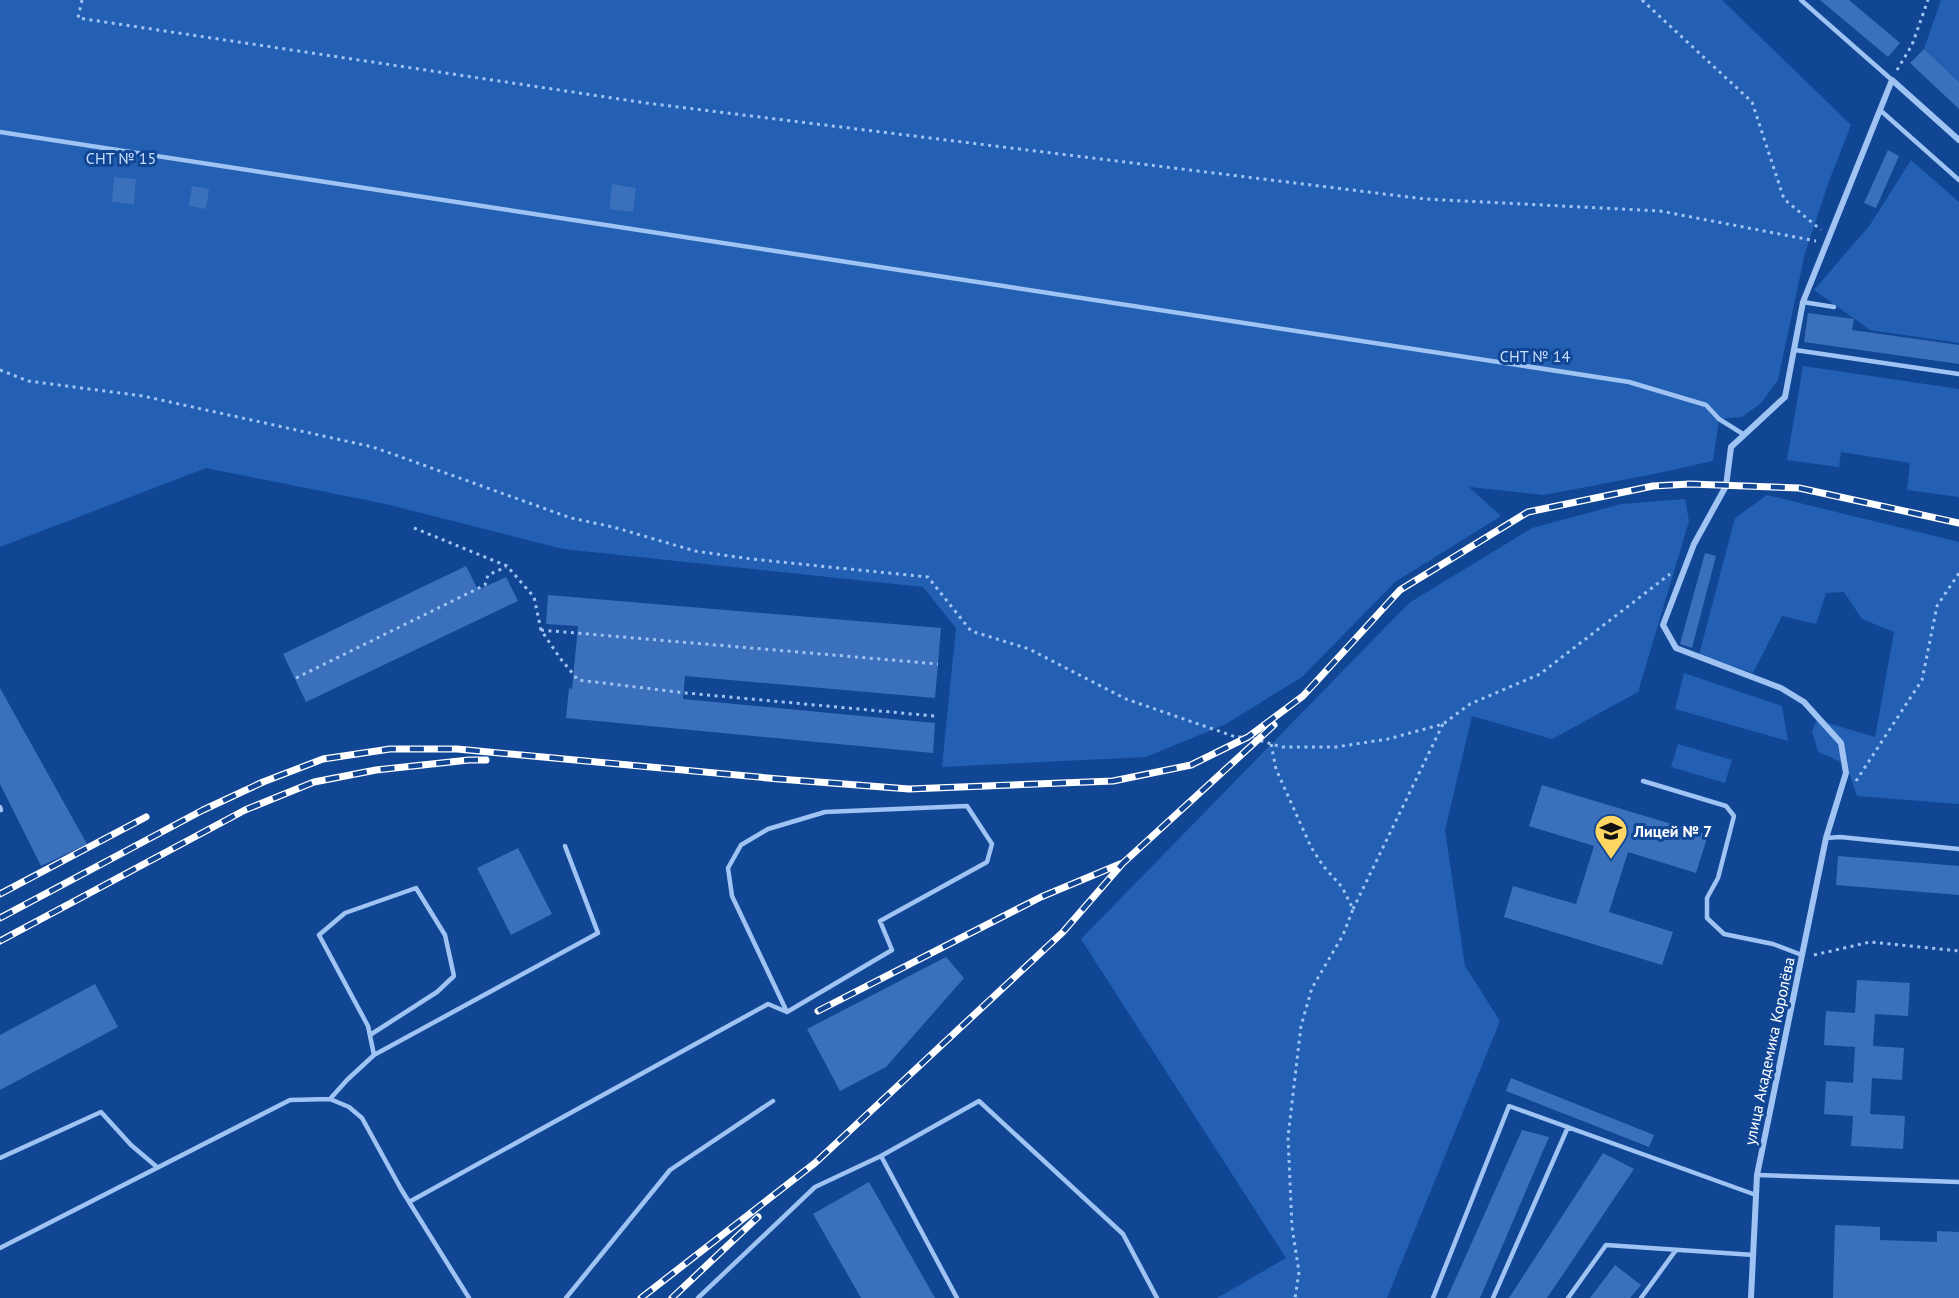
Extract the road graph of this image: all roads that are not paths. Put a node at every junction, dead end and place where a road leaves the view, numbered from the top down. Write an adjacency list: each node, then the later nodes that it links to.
1 (1800, 0): 2 (lane)
2 (1892, 80): 3 (street); 5 (street)
3 (1880, 110): 6 (lane); 7 (street)
4 (0, 132): 11 (lane)
5 (1959, 140)
6 (1959, 180)
7 (1803, 302): 8 (lane); 9 (street)
8 (1834, 307)
9 (1795, 350): 10 (lane); 11 (street)
10 (1959, 374)
11 (1743, 434): 13 (street, улица Академика Королёва)
12 (1807, 694): 13 (lane)
13 (1804, 702): 15 (street, улица Академика Королёва)
14 (1643, 781): 18 (lane)
15 (1826, 838): 17 (lane); 18 (street, улица Академика Королёва)
16 (565, 846): 21 (lane)
17 (1959, 849)
18 (1802, 955): 28 (street, улица Академика Королёва)
19 (787, 1012): 19 (lane); 31 (lane)
20 (369, 1035): 20 (lane); 21 (lane)
21 (374, 1055): 22 (lane)
22 (330, 1099): 27 (lane); 31 (lane)
23 (773, 1101): 36 (lane)
24 (1568, 1127): 30 (lane); 40 (lane); 41 (lane)
25 (881, 1156): 37 (lane); 38 (lane); 39 (lane)
26 (0, 1158): 27 (lane)
27 (157, 1167): 32 (lane)
28 (1757, 1175): 29 (lane); 30 (street, улица Академика Королёва)
29 (1959, 1182)
30 (1756, 1195): 34 (street, улица Академика Королёва)
31 (409, 1202): 35 (lane)
32 (0, 1248)
33 (1676, 1250): 34 (lane); 42 (lane); 43 (lane)
34 (1754, 1255): 44 (street, улица Академика Королёва)
35 (469, 1298)
36 (566, 1298)
37 (698, 1298)
38 (957, 1298)
39 (1157, 1298)
40 (1433, 1298)
41 (1493, 1298)
42 (1568, 1298)
43 (1641, 1298)
44 (1752, 1298)

